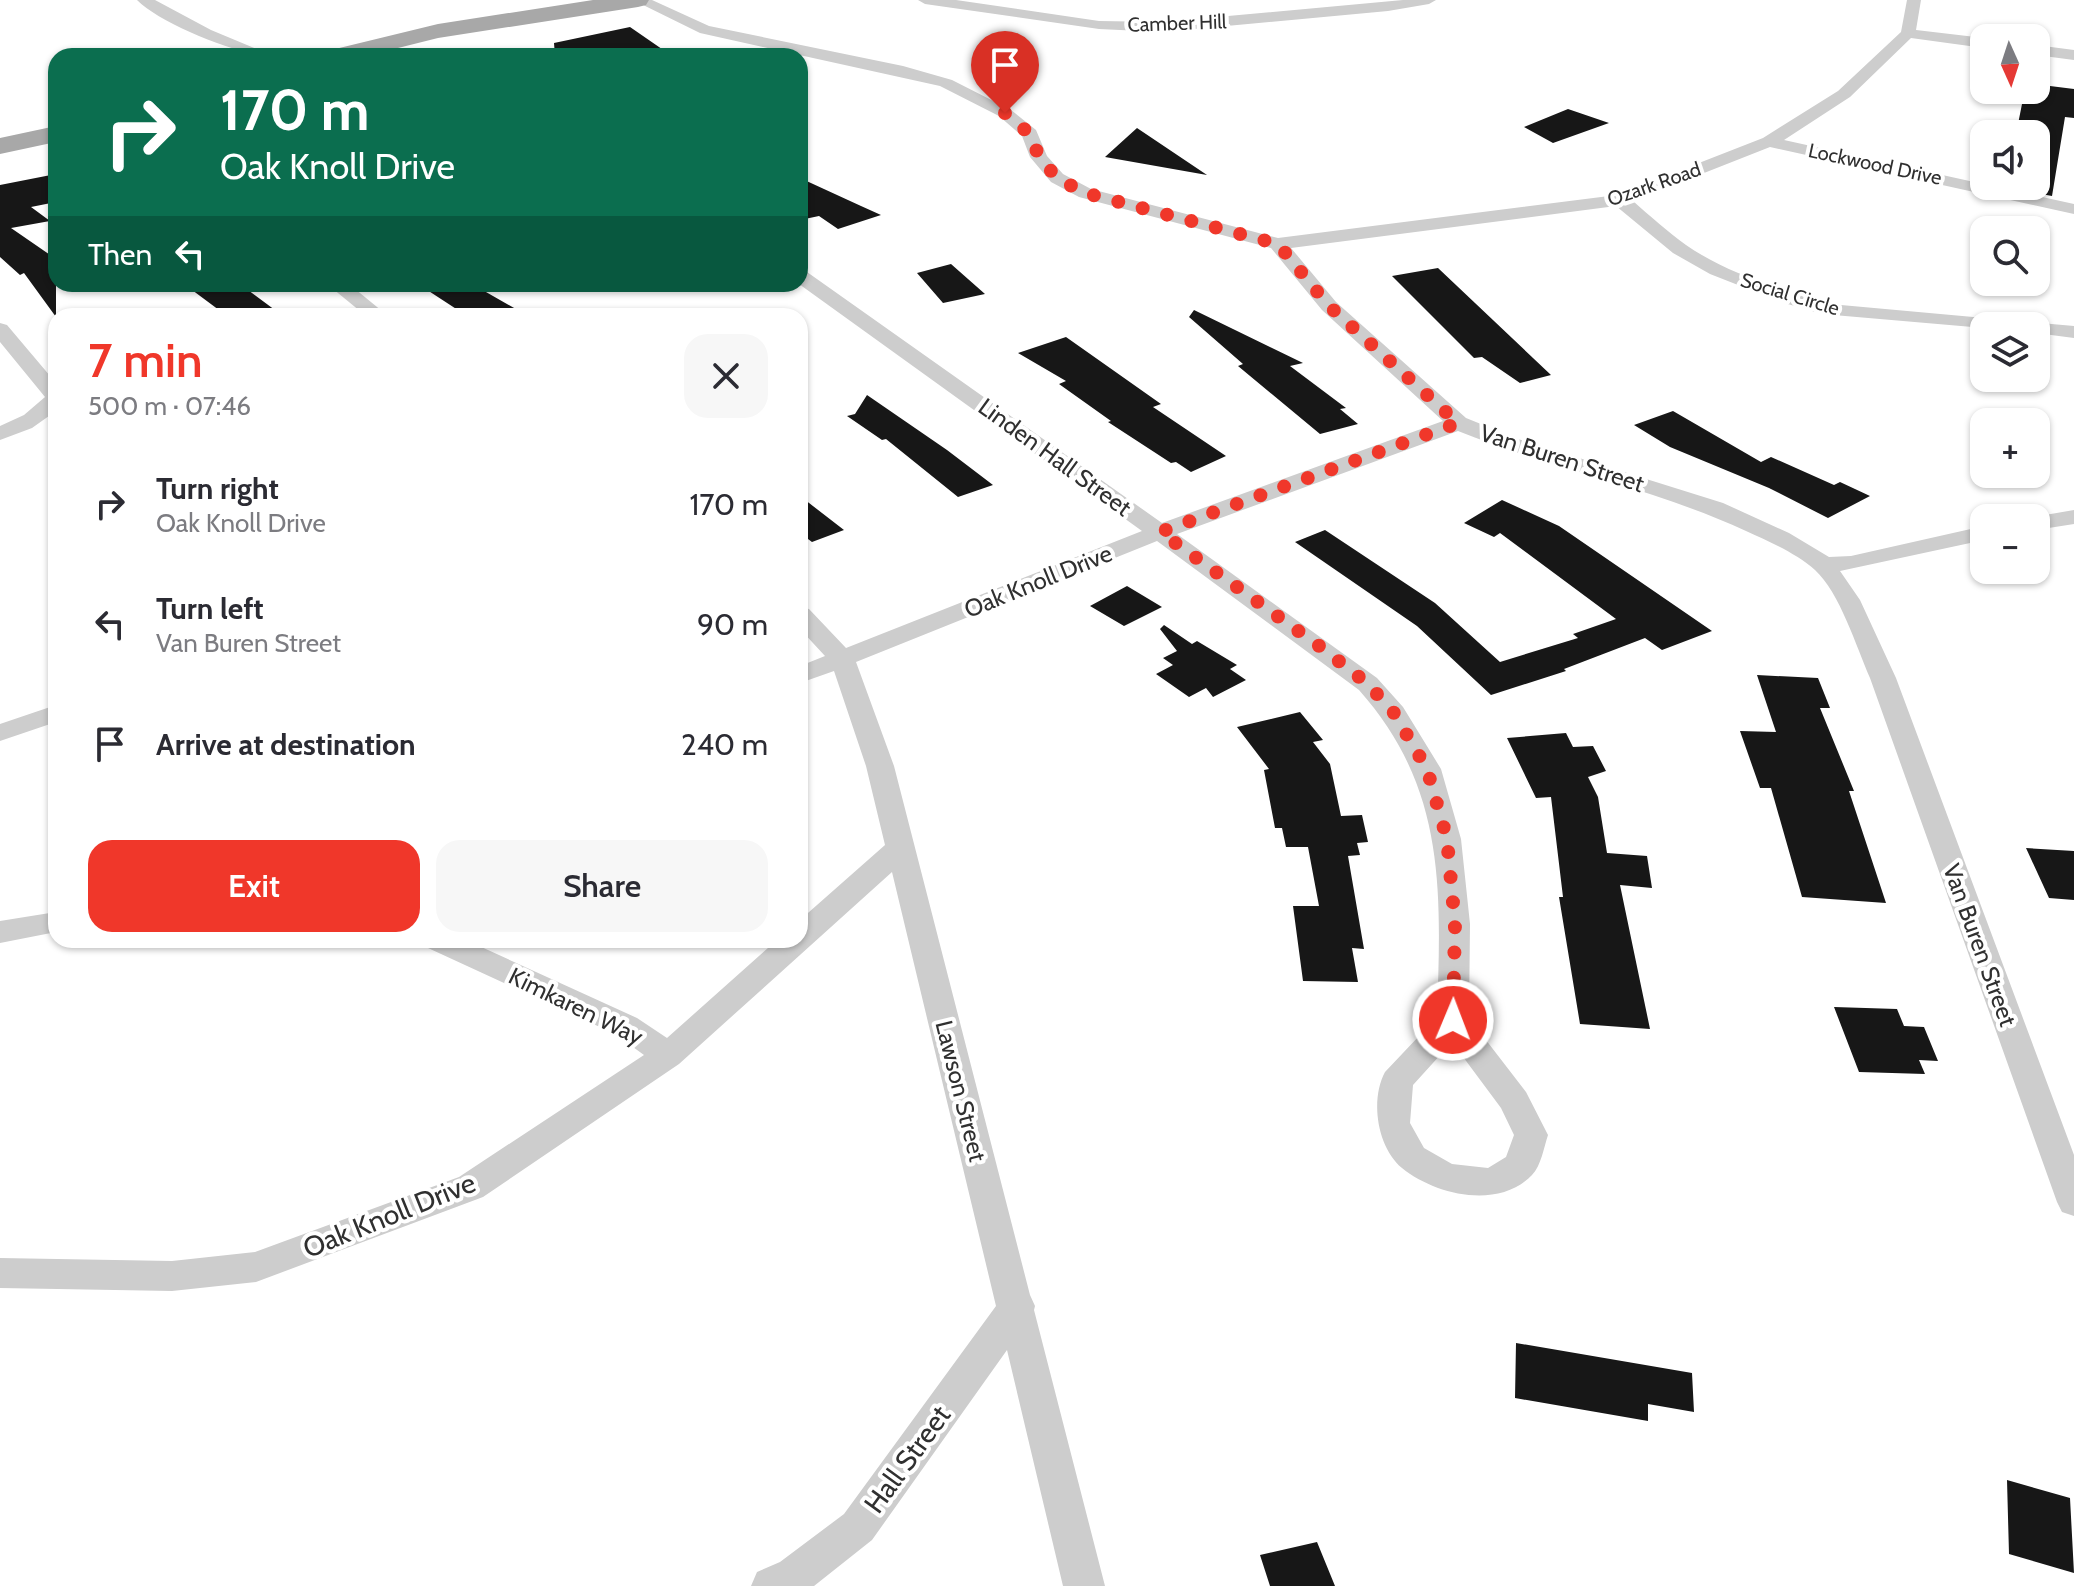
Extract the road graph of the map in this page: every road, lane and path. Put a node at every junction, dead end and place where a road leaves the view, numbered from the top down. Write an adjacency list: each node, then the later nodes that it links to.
1 (144, 0): 8 (street)
2 (639, 0): 9 (main road); 10 (street)
3 (925, 0): 4 (street, Camber Hill)
4 (1429, 0)
5 (1914, 0): 6 (street)
6 (1908, 33): 7 (street); 15 (street, Ozark Road)
7 (1970, 41)
8 (244, 48)
9 (398, 48)
10 (790, 48)
11 (808, 52): 19 (street)
12 (2050, 52): 13 (street)
13 (2074, 55)
14 (48, 136): 16 (main road)
15 (1769, 142): 17 (street, Ozark Road); 18 (street, Lockwood Drive)
16 (0, 146)
17 (1620, 200): 19 (street, Ozark Road); 23 (street, Social Circle)
18 (2074, 209)
19 (1278, 244): 29 (street, Van Buren Street)
20 (808, 282): 33 (street, Linden Hall Street)
21 (347, 292): 22 (street)
22 (368, 308)
23 (1970, 321)
24 (2050, 328): 26 (street, Social Circle)
25 (0, 329): 27 (street)
26 (2074, 332)
27 (48, 388)
28 (48, 408): 30 (street)
29 (1458, 423): 33 (street, Oak Knoll Drive); 35 (street, Van Buren Street)
30 (0, 433)
31 (2074, 517): 32 (street)
32 (2050, 521)
33 (1160, 532): 37 (street, Oak Knoll Drive); 47 (street, Linden Hall Street)
34 (1970, 536): 35 (street)
35 (1824, 565): 49 (street, Van Buren Street)
36 (808, 623): 37 (street, Lawson Street)
37 (843, 660): 38 (street, Oak Knoll Drive); 41 (street, Lawson Street)
38 (808, 672)
39 (48, 716): 40 (street)
40 (0, 733)
41 (899, 849): 43 (street, Oak Knoll Drive); 51 (street, Lawson Street)
42 (48, 923): 44 (street)
43 (808, 929)
44 (0, 932)
45 (456, 948): 48 (street, Kimkaren Way)
46 (787, 948): 48 (street, Oak Knoll Drive)
47 (1453, 1020): 47 (street)
48 (668, 1055): 50 (street, Oak Knoll Drive)
49 (2074, 1202)
50 (0, 1273)
51 (1017, 1306): 52 (street, Hall Street); 53 (street, Lawson Street)
52 (772, 1586)
53 (1084, 1586)

